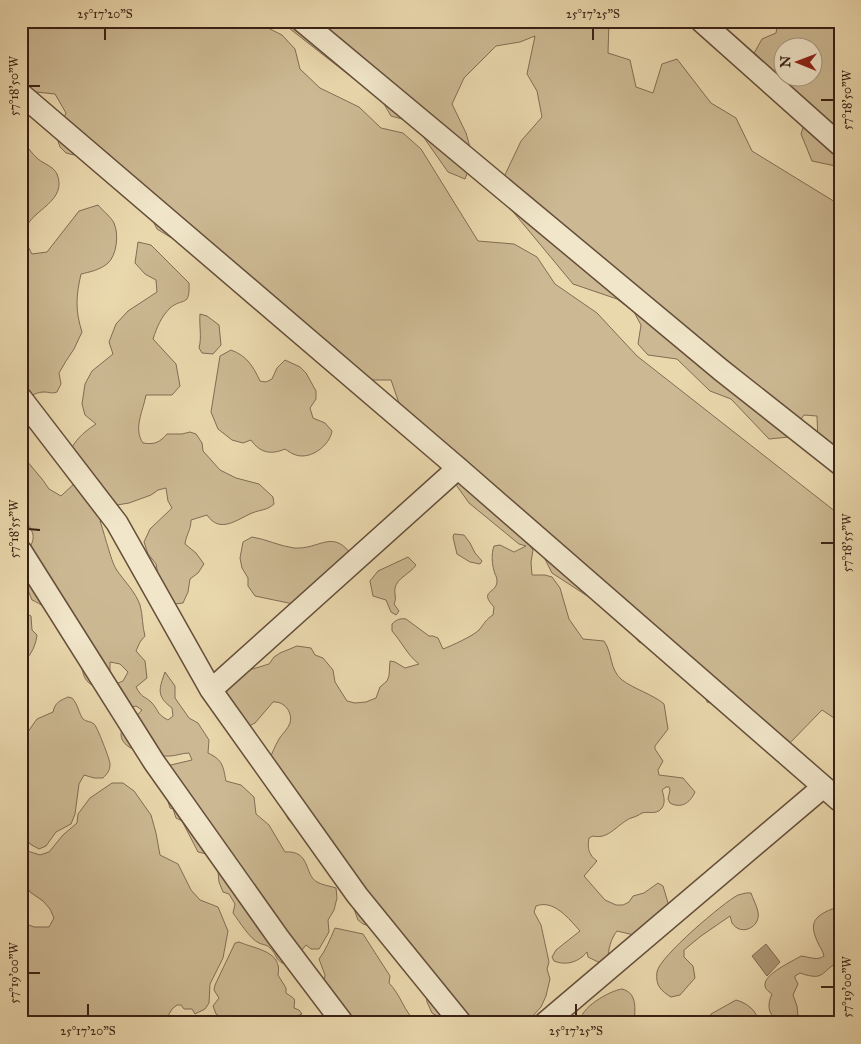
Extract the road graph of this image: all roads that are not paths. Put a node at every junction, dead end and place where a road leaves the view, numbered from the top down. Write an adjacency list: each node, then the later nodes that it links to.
1 (302, 21): 6 (street)
2 (701, 21): 4 (street)
3 (21, 94): 7 (street)
4 (840, 145)
5 (21, 398): 9 (street)
6 (840, 464)
7 (458, 468): 9 (street); 10 (street)
8 (21, 551): 12 (street)
9 (211, 690): 13 (street)
10 (823, 788): 11 (street); 14 (street)
11 (840, 801)
12 (343, 1023)
13 (462, 1023)
14 (546, 1023)

